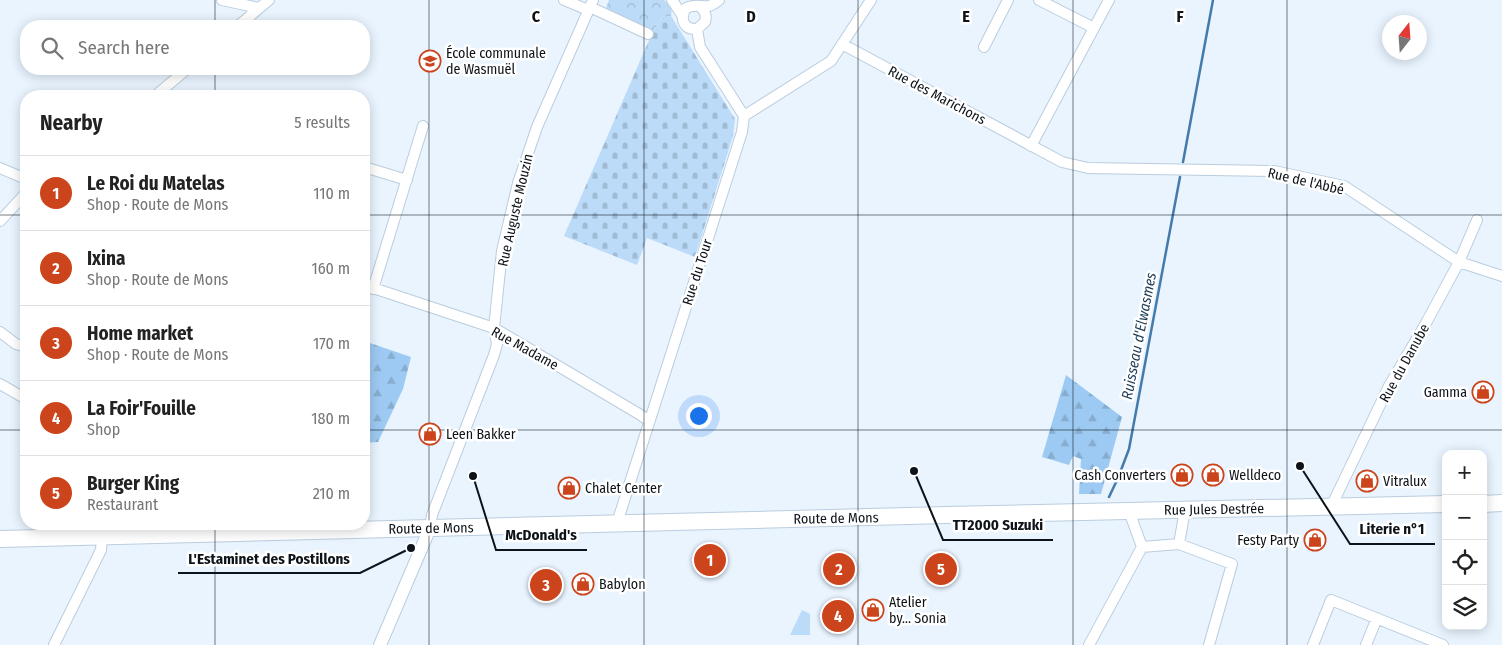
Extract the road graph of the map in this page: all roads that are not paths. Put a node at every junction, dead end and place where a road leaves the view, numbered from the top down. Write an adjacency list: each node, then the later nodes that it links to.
1 (222, 0): 13 (street)
2 (269, 0): 13 (street)
3 (564, 0): 11 (street)
4 (672, 0): 14 (street)
5 (677, 0): 14 (street)
6 (720, 0): 12 (street); 15 (street)
7 (871, 0): 21 (street)
8 (1008, 0): 23 (street)
9 (1039, 0): 18 (street)
10 (1109, 0): 18 (street)
11 (590, 6): 20 (street); 40 (street, Rue Auguste Mouzin)
12 (699, 6): 14 (street); 15 (street)
13 (259, 8): 16 (street)
14 (685, 11): 17 (street)
15 (706, 18): 19 (street)
16 (245, 20)
17 (686, 26): 19 (street); 22 (street)
18 (1094, 28): 28 (street)
19 (697, 29): 22 (street)
20 (648, 34)
21 (842, 44): 26 (street); 28 (street, Rue des Marichons)
22 (700, 47): 26 (street)
23 (984, 47)
24 (180, 75): 25 (street)
25 (162, 90)
26 (744, 116): 45 (street, Rue du Tour)
27 (423, 126): 32 (street)
28 (1031, 146): 36 (street, Rue de l'Abbé)
29 (0, 168): 31 (street)
30 (370, 169): 32 (street)
31 (20, 176)
32 (407, 180): 38 (street)
33 (20, 199): 35 (street)
34 (1478, 220): 36 (street, Rue du Danube)
35 (0, 221)
36 (1458, 262): 37 (street, Rue de l'Abbé); 49 (street, Rue du Danube)
37 (1502, 276)
38 (370, 282)
39 (370, 288): 40 (street, Rue Madame)
40 (494, 328): 45 (street, Rue Madame); 54 (street, Rue Auguste Mouzin)
41 (0, 332): 42 (street)
42 (20, 345)
43 (0, 384): 44 (street)
44 (20, 396)
45 (649, 421): 53 (street, Rue du Tour)
46 (1502, 503): 48 (main road)
47 (1442, 504): 49 (main road, Rue Jules Destrée)
48 (1487, 504)
49 (1331, 507): 50 (main road, Rue Jules Destrée)
50 (1185, 510): 51 (main road, Rue Jules Destrée); 59 (street)
51 (1129, 511): 52 (main road, Rue Jules Destrée); 60 (street)
52 (982, 514): 53 (main road, Route de Mons)
53 (617, 523): 54 (main road, Route de Mons)
54 (430, 528): 55 (main road, Route de Mons); 64 (street)
55 (370, 529)
56 (348, 530): 57 (main road, Route de Mons)
57 (102, 536): 58 (main road, Route de Mons); 63 (street)
58 (0, 539)
59 (1178, 544): 60 (street); 66 (street)
60 (1142, 547): 65 (street)
61 (1376, 618): 62 (street); 67 (street); 68 (street)
62 (1419, 641): 69 (street)
63 (54, 645)
64 (380, 645)
65 (1089, 645)
66 (1209, 645)
67 (1313, 645)
68 (1366, 645)
69 (1443, 645)

